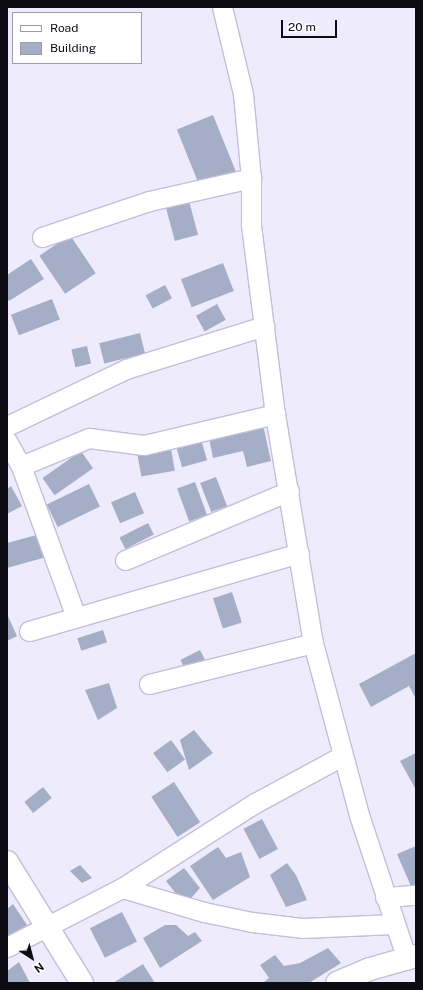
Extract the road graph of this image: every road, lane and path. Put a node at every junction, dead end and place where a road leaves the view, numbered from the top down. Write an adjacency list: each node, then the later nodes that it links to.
1 (222, 7): 2 (street)
2 (251, 178): 3 (street); 4 (street)
3 (42, 237)
4 (264, 326): 5 (street); 6 (street)
5 (275, 414): 8 (street); 9 (street)
6 (7, 426)
7 (7, 441): 8 (street)
8 (21, 466): 12 (street)
9 (289, 491): 10 (street); 11 (street)
10 (299, 553): 12 (street); 14 (street)
11 (125, 560)
12 (76, 617): 13 (street)
13 (29, 631)
14 (313, 643): 15 (street); 16 (street)
15 (149, 684)
16 (342, 756): 18 (street); 20 (street)
17 (7, 862): 22 (main road)
18 (122, 888): 21 (street); 22 (street)
19 (416, 896): 20 (street)
20 (385, 897): 21 (street)
21 (395, 924): 24 (street)
22 (48, 926): 23 (street); 25 (main road)
23 (7, 947)
24 (412, 958): 26 (main road)
25 (82, 983)
26 (337, 983)

